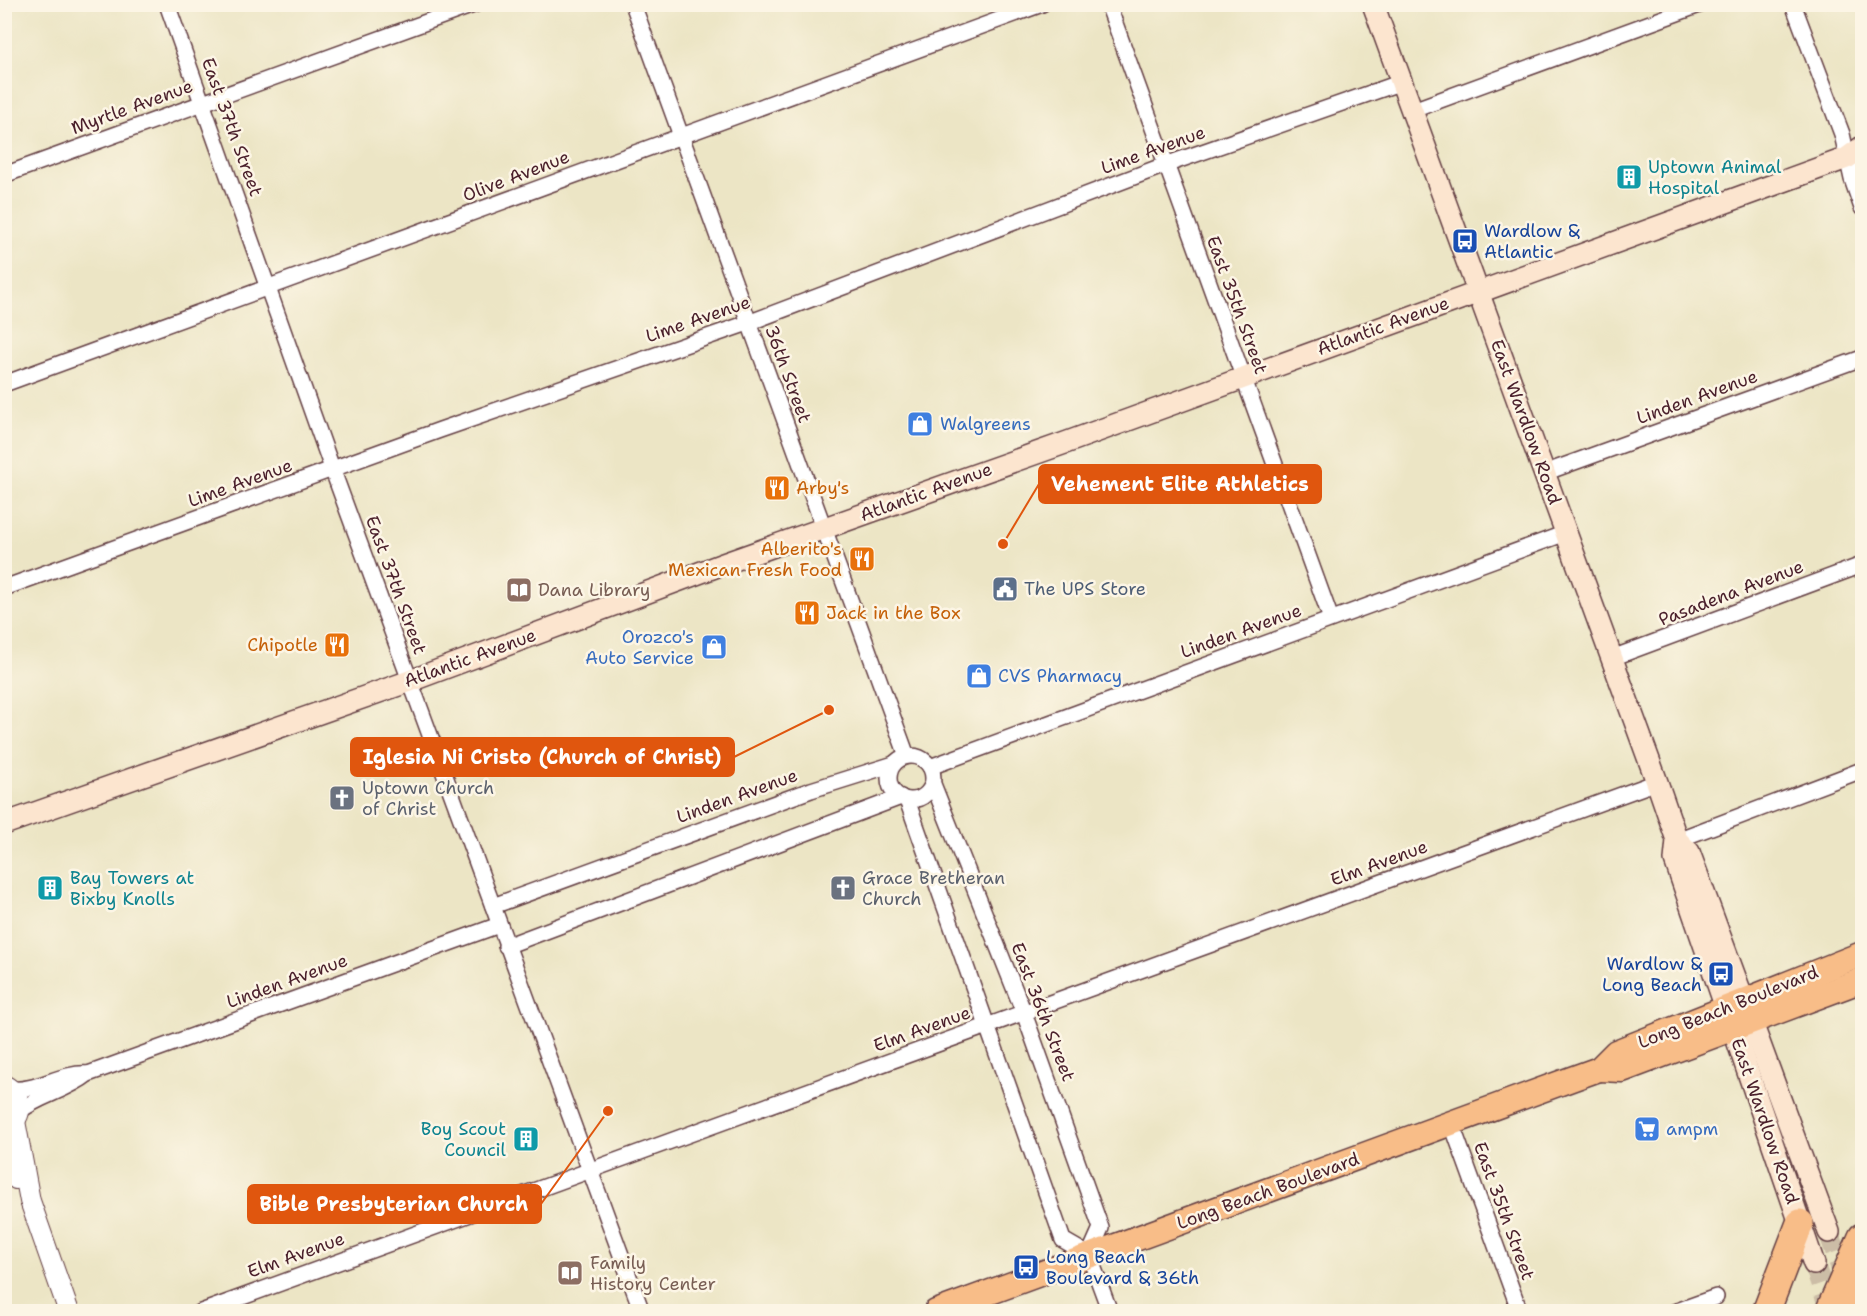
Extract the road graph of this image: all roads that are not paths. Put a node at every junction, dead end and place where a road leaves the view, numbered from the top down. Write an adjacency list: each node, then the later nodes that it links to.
1 (167, 4): 10 (street, East 37th Street)
2 (476, 4): 10 (street, Myrtle Avenue)
3 (633, 4): 12 (street, 36th Street)
4 (1041, 4): 12 (street, Olive Avenue)
5 (1107, 4): 14 (street, East 35th Street)
6 (1373, 4): 9 (main road, East Wardlow Road)
7 (1702, 4): 11 (street)
8 (1793, 4): 13 (street)
9 (1402, 82): 11 (main road, East Wardlow Road); 14 (street, Lime Avenue)
10 (202, 102): 15 (street, Myrtle Avenue); 17 (street, East 37th Street)
11 (1413, 111): 18 (main road, East Wardlow Road)
12 (681, 138): 17 (street, Olive Avenue); 19 (street, 36th Street)
13 (1858, 154): 16 (street); 18 (main road, Atlantic Avenue)
14 (1165, 165): 19 (street, Lime Avenue); 21 (street, East 35th Street)
15 (4, 175)
16 (1863, 208)
17 (268, 288): 22 (street, Olive Avenue); 23 (street, East 37th Street)
18 (1478, 290): 21 (main road, Atlantic Avenue); 24 (main road, East Wardlow Road)
19 (748, 323): 23 (street, Lime Avenue); 25 (street, 36th Street)
20 (1863, 358): 24 (street, Linden Avenue)
21 (1243, 378): 25 (main road, Atlantic Avenue); 29 (street, East 35th Street)
22 (4, 384)
23 (333, 471): 28 (street, Lime Avenue); 31 (street, East 37th Street)
24 (1544, 473): 26 (main road, East Wardlow Road)
25 (824, 529): 31 (main road, Atlantic Avenue); 32 (street, 36th Street)
26 (1566, 533): 29 (street, Linden Avenue); 30 (main road, East Wardlow Road)
27 (1863, 565): 30 (street, Pasadena Avenue)
28 (4, 588)
29 (1331, 619): 33 (street, Linden Avenue)
30 (1612, 658): 35 (main road, East Wardlow Road)
31 (410, 681): 38 (main road, Atlantic Avenue); 40 (street, East 37th Street)
32 (900, 760): 33 (street); 37 (street); 40 (street, Linden Avenue)
33 (930, 766): 36 (street)
34 (1863, 770): 39 (street)
35 (1657, 782): 39 (main road, East Wardlow Road); 45 (street, Elm Avenue)
36 (933, 784): 37 (street); 45 (street, East 36th Street)
37 (904, 799): 42 (street); 47 (street)
38 (4, 824)
39 (1677, 840): 46 (main road, East Wardlow Road)
40 (493, 906): 41 (street, East 37th Street)
41 (499, 925): 42 (street, East 37th Street); 48 (street, Linden Avenue)
42 (507, 946): 53 (street, East 37th Street)
43 (1863, 954): 46 (main road, Long Beach Boulevard)
44 (1863, 980): 46 (main road, Long Beach Boulevard)
45 (1024, 1013): 47 (street, Elm Avenue); 58 (street, East 36th Street)
46 (1739, 1015): 51 (main road, Long Beach Boulevard); 55 (main road, East Wardlow Road); 56 (main road, East Wardlow Road)
47 (986, 1027): 53 (street, Elm Avenue); 58 (street)
48 (88, 1074): 49 (street); 50 (street)
49 (8, 1087): 50 (street)
50 (13, 1120): 54 (street)
51 (1452, 1125): 58 (main road, Long Beach Boulevard); 68 (street, East 35th Street)
52 (4, 1150): 54 (street)
53 (590, 1170): 64 (street, Elm Avenue); 65 (street, East 37th Street)
54 (30, 1201): 63 (street)
55 (1800, 1223): 59 (main road, East Wardlow Road); 70 (highway)
56 (1829, 1232)
57 (1863, 1237): 71 (highway)
58 (1089, 1255): 66 (main road, Long Beach Boulevard); 67 (street)
59 (1814, 1264)
60 (1863, 1274): 72 (highway)
61 (1863, 1292): 73 (highway)
62 (1716, 1297): 69 (street)
63 (69, 1311)
64 (201, 1311)
65 (642, 1311)
66 (936, 1311)
67 (1110, 1311)
68 (1520, 1311)
69 (1674, 1311)
70 (1766, 1311)
71 (1829, 1311)
72 (1846, 1311)
73 (1854, 1311)

